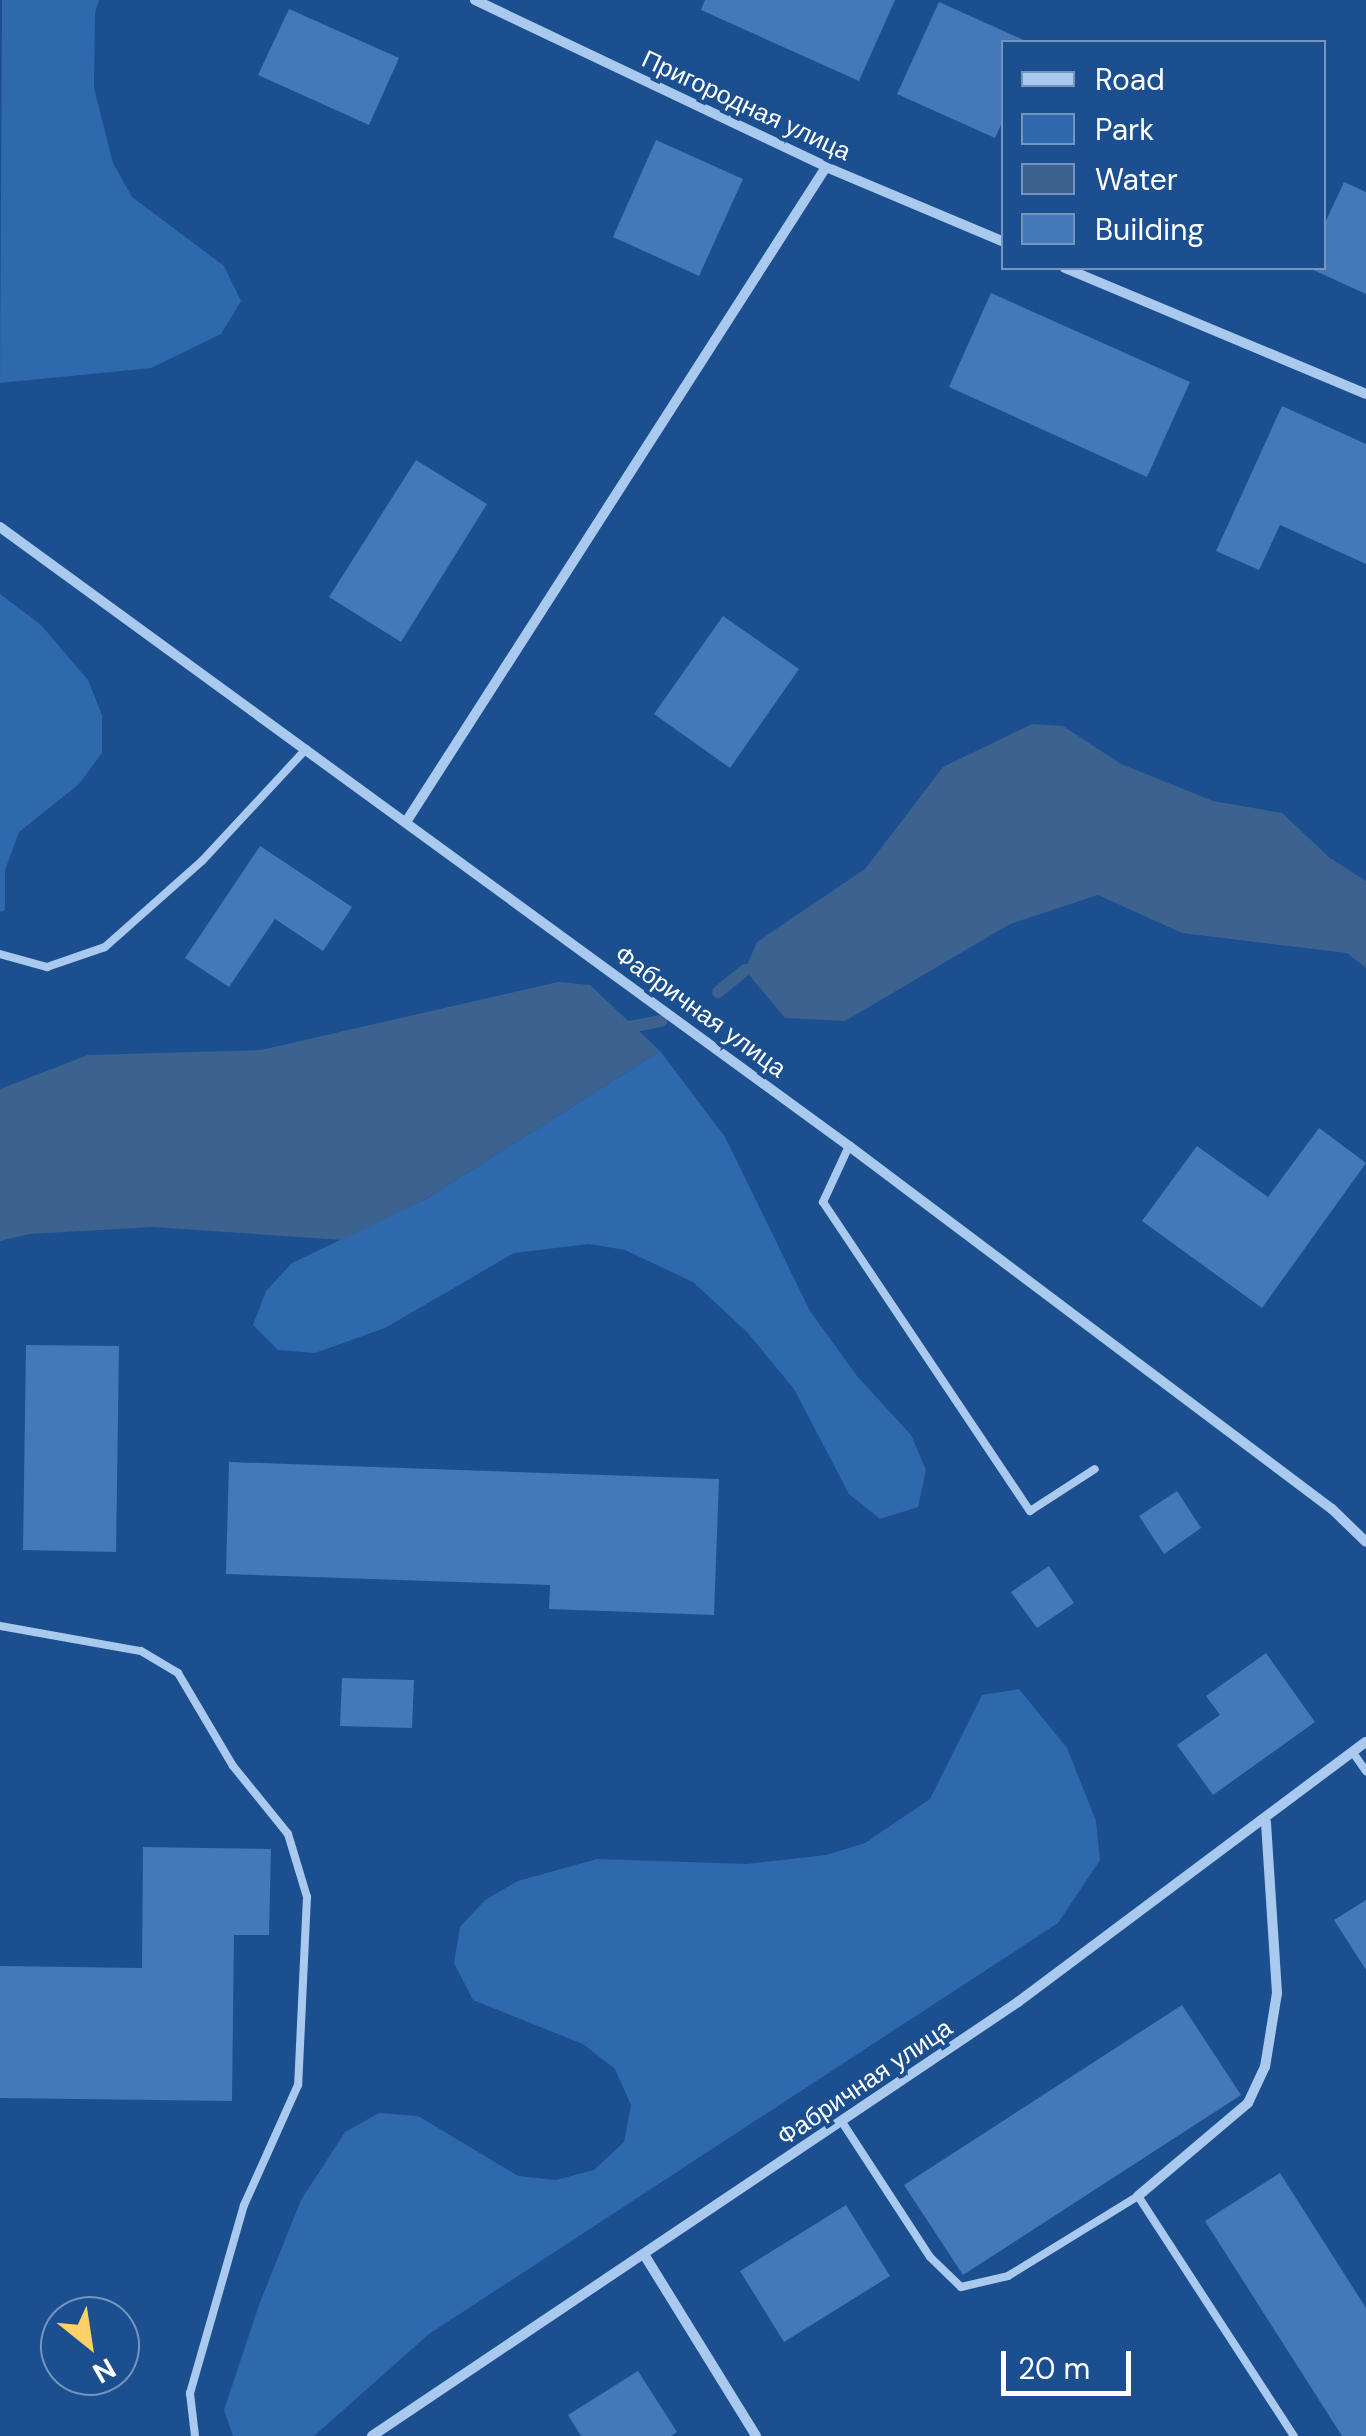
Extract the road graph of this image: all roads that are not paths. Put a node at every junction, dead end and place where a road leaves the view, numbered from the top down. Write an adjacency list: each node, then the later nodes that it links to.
1 (474, 0): 2 (street, Пригородная улица)
2 (826, 168): 3 (street, Пригородная улица); 8 (street)
3 (1001, 241)
4 (1070, 270): 5 (street)
5 (1366, 394)
6 (0, 527): 7 (street, Фабричная улица)
7 (306, 749): 8 (street, Фабричная улица); 9 (lane)
8 (406, 822): 10 (street, Фабричная улица)
9 (0, 954)
10 (850, 1146): 11 (lane); 12 (street, Фабричная улица)
11 (1095, 1469)
12 (1366, 1542)
13 (0, 1626): 21 (lane)
14 (1366, 1742): 15 (street, Фабричная улица)
15 (1354, 1754): 16 (lane); 17 (street, Фабричная улица)
16 (1366, 1772)
17 (1266, 1822): 18 (street, Фабричная улица); 19 (street)
18 (842, 2122): 19 (lane); 20 (street, Фабричная улица)
19 (1138, 2196): 24 (lane)
20 (645, 2256): 22 (street, Фабричная улица); 23 (street)
21 (195, 2436)
22 (372, 2436)
23 (756, 2436)
24 (1294, 2436)

